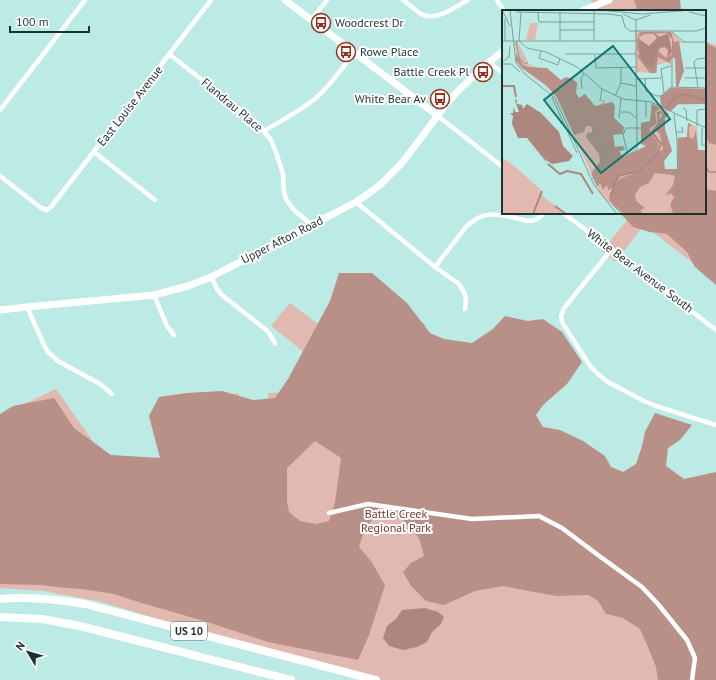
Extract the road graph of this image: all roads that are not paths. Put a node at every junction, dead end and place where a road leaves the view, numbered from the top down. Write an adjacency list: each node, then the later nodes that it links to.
1 (85, 0): 17 (street)
2 (211, 0): 14 (street, East Louise Avenue)
3 (285, 0): 11 (street)
4 (327, 0): 11 (street)
5 (403, 0): 6 (street)
6 (468, 0)
7 (497, 0): 9 (street)
8 (609, 0): 10 (street)
9 (503, 10)
10 (584, 10)
11 (311, 20): 13 (street)
12 (502, 52): 15 (street, Upper Afton Road)
13 (354, 53): 18 (street); 19 (street)
14 (170, 54): 19 (street, Flandrau Place); 20 (street, East Louise Avenue)
15 (489, 62): 16 (street); 18 (street, Upper Afton Road)
16 (502, 72)
17 (0, 110)
18 (438, 116): 21 (street); 24 (street, Upper Afton Road)
19 (264, 131): 27 (street, Flandrau Place)
20 (94, 152): 22 (street, East Louise Avenue); 23 (street)
21 (502, 166)
22 (0, 176)
23 (155, 200)
24 (356, 202): 27 (street, Upper Afton Road); 29 (street)
25 (543, 214): 29 (street)
26 (564, 214): 28 (street, White Bear Avenue South)
27 (312, 225): 30 (street, Upper Afton Road)
28 (612, 250): 35 (street, White Bear Avenue South); 39 (street)
29 (435, 267): 33 (street)
30 (211, 277): 31 (street, Upper Afton Road); 37 (street)
31 (154, 295): 32 (street, Upper Afton Road); 36 (street)
32 (27, 307): 34 (street, Upper Afton Road); 38 (street)
33 (465, 309)
34 (0, 310)
35 (716, 330)
36 (174, 335)
37 (275, 343)
38 (112, 394)
39 (716, 425)
40 (329, 513): 45 (street)
41 (0, 599): 44 (highway, US 10)
42 (0, 617): 43 (highway, US 10)
43 (291, 680)
44 (376, 680)
45 (692, 680)

